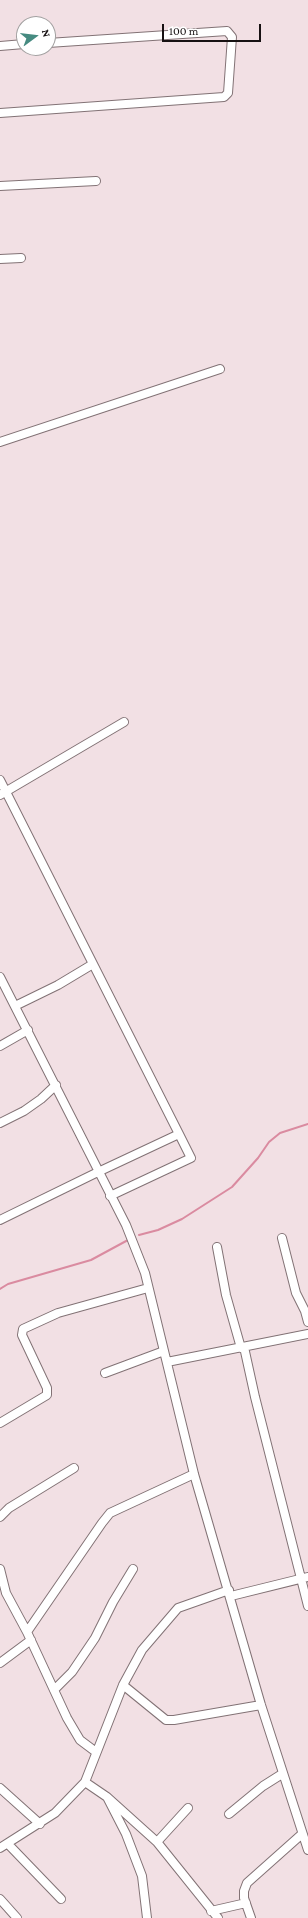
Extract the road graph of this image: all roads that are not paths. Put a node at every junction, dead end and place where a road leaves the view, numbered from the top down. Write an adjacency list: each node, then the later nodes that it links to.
1 (56, 42): 4 (street)
2 (16, 45): 3 (street)
3 (0, 46)
4 (0, 112)
5 (96, 181): 6 (street)
6 (0, 186)
7 (21, 258): 8 (street)
8 (0, 259)
9 (220, 369): 10 (street)
10 (0, 442)
11 (124, 722): 13 (street)
12 (0, 780): 13 (street)
13 (3, 793): 14 (street)
14 (93, 964): 16 (street); 21 (street)
15 (0, 977): 16 (street)
16 (15, 1006): 17 (street)
17 (28, 1030): 18 (street); 19 (street)
18 (0, 1046)
19 (56, 1085): 20 (street); 22 (street)
20 (0, 1123)
21 (179, 1134): 22 (street); 23 (street)
22 (98, 1172): 23 (street); 24 (street)
23 (110, 1196): 27 (street)
24 (0, 1220)
25 (282, 1238): 28 (street)
26 (217, 1247): 30 (street)
27 (148, 1288): 31 (street); 34 (street)
28 (308, 1322)
29 (308, 1336): 30 (street)
30 (243, 1348): 32 (street); 40 (street)
31 (164, 1351): 32 (street); 33 (street)
32 (167, 1362): 36 (street)
33 (105, 1372)
34 (0, 1423)
35 (74, 1468): 37 (street)
36 (194, 1474): 42 (street); 44 (street)
37 (0, 1517)
38 (0, 1569): 41 (street)
39 (133, 1569): 47 (street)
40 (304, 1578): 42 (street); 43 (street)
41 (2, 1582): 44 (street)
42 (230, 1593): 46 (street); 48 (street)
43 (308, 1606)
44 (29, 1636): 45 (street); 47 (street)
45 (0, 1663)
46 (123, 1685): 48 (street); 49 (street)
47 (54, 1690): 49 (street)
48 (261, 1705): 50 (street)
49 (96, 1752): 51 (street)
50 (282, 1774): 55 (street); 57 (street)
51 (85, 1782): 53 (street); 56 (street)
52 (0, 1788): 56 (street)
53 (107, 1797): 58 (street); 67 (street)
54 (188, 1808): 58 (street)
55 (229, 1814)
56 (40, 1824): 59 (street)
57 (302, 1834): 61 (street); 64 (street)
58 (157, 1842): 65 (street)
59 (8, 1844): 60 (street); 63 (street)
60 (0, 1848)
61 (308, 1850)
62 (0, 1899): 66 (street)
63 (61, 1899)
64 (246, 1903): 65 (street); 69 (street)
65 (211, 1911): 68 (street)
66 (17, 1918)
67 (148, 1918)
68 (218, 1918)
69 (251, 1918)

